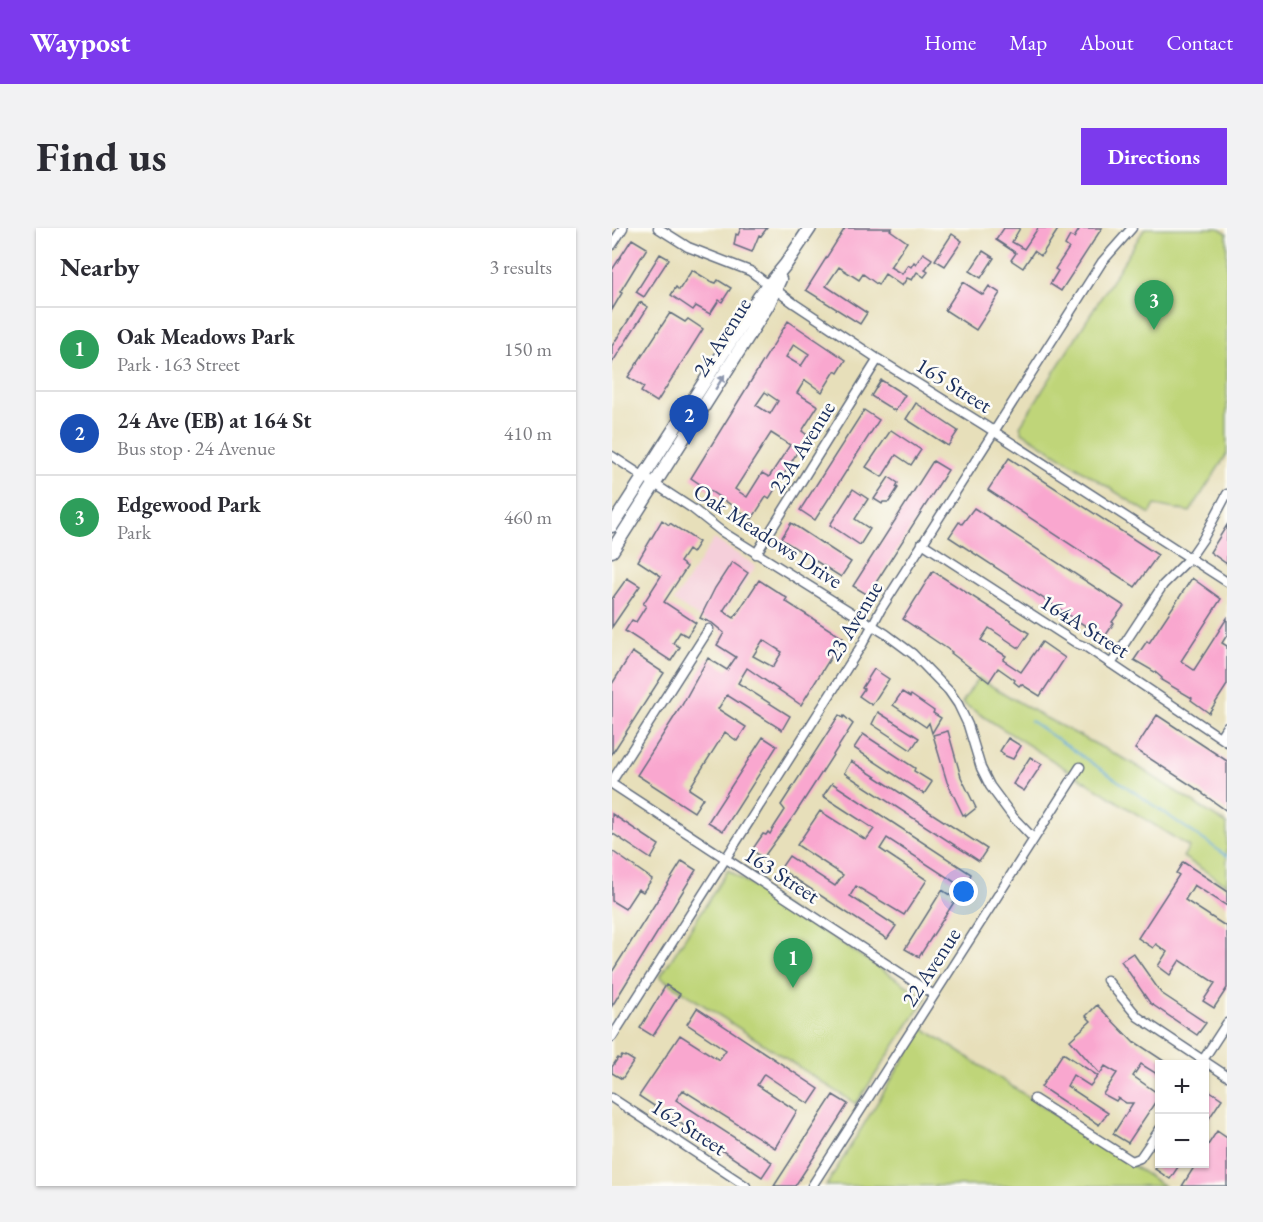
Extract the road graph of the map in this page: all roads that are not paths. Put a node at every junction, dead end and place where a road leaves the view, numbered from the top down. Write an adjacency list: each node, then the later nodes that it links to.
1 (623, 228): 5 (street)
2 (658, 228): 6 (street, 165 Street)
3 (810, 228): 6 (main road, 24 Avenue)
4 (1132, 228): 8 (street, 23 Avenue)
5 (612, 245)
6 (772, 287): 7 (street, 165 Street); 10 (main road, 24 Avenue); 11 (main road, 24 Avenue, one-way to 6)
7 (878, 359): 8 (street, 165 Street); 16 (street, 23A Avenue)
8 (994, 431): 14 (street, 23 Avenue); 17 (street, 165 Street)
9 (612, 456): 10 (street, Oak Meadows Drive)
10 (644, 477): 11 (street, Oak Meadows Drive); 13 (main road, 24 Avenue)
11 (655, 484): 15 (main road, 24 Avenue); 16 (street, Oak Meadows Drive)
12 (1227, 494): 17 (street)
13 (612, 526)
14 (922, 543): 19 (street, 23 Avenue); 21 (street, 164A Street)
15 (612, 551)
16 (756, 554): 19 (street, Oak Meadows Drive)
17 (1190, 558): 18 (street, 165 Street); 21 (street)
18 (1227, 582)
19 (872, 625): 26 (street, Oak Meadows Drive); 27 (street, 23 Avenue)
20 (709, 629): 25 (street)
21 (1111, 664): 23 (street, 164A Street)
22 (1227, 726): 23 (street)
23 (1224, 739)
24 (1080, 767): 26 (street, 22 Avenue)
25 (612, 782): 27 (street, 163 Street)
26 (1034, 839): 29 (street, 22 Avenue)
27 (726, 860): 29 (street, 163 Street); 31 (street, 23 Avenue)
28 (1107, 980): 32 (street)
29 (934, 995): 40 (street, 22 Avenue)
30 (1227, 1023): 33 (street)
31 (612, 1036)
32 (1198, 1060)
33 (1204, 1060)
34 (1209, 1067): 35 (street)
35 (1227, 1076)
36 (612, 1098): 39 (street, 162 Street)
37 (1034, 1099): 38 (street)
38 (1155, 1136)
39 (746, 1186)
40 (812, 1186)

